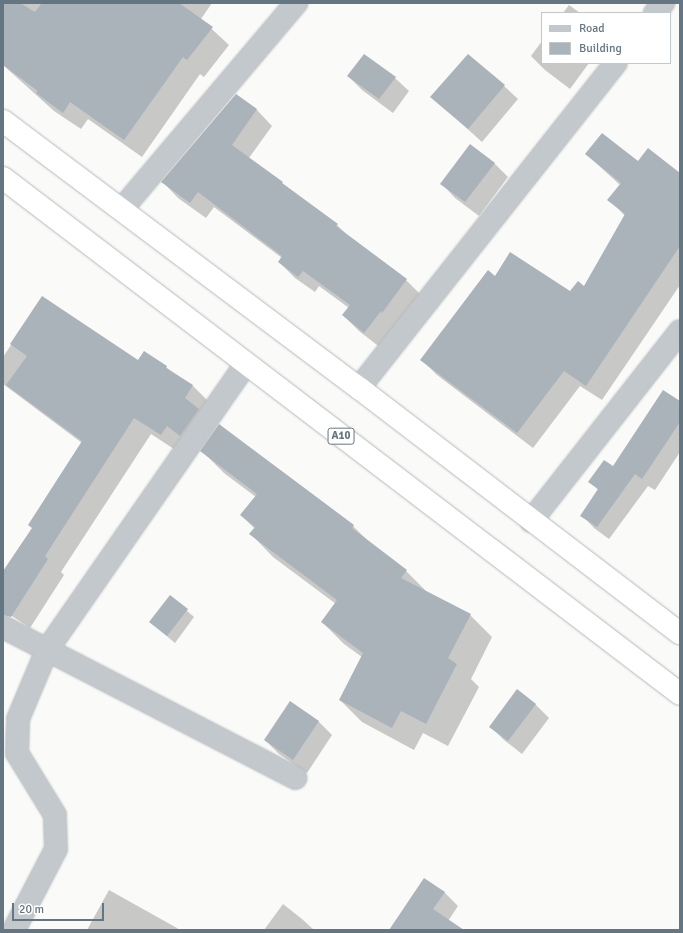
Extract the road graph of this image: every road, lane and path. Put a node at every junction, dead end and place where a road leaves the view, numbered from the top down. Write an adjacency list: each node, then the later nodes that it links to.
1 (296, 3): 7 (street)
2 (663, 3): 3 (street)
3 (656, 12)
4 (615, 64): 10 (street)
5 (3, 120): 7 (highway)
6 (3, 178): 9 (highway, A10)
7 (122, 209): 10 (highway)
8 (680, 331): 11 (street)
9 (246, 364): 14 (street); 15 (highway, A10)
10 (359, 388): 11 (highway)
11 (531, 521): 13 (highway)
12 (3, 627): 14 (street)
13 (680, 633)
14 (47, 650): 16 (street); 17 (street)
15 (680, 694)
16 (295, 778)
17 (14, 930)

